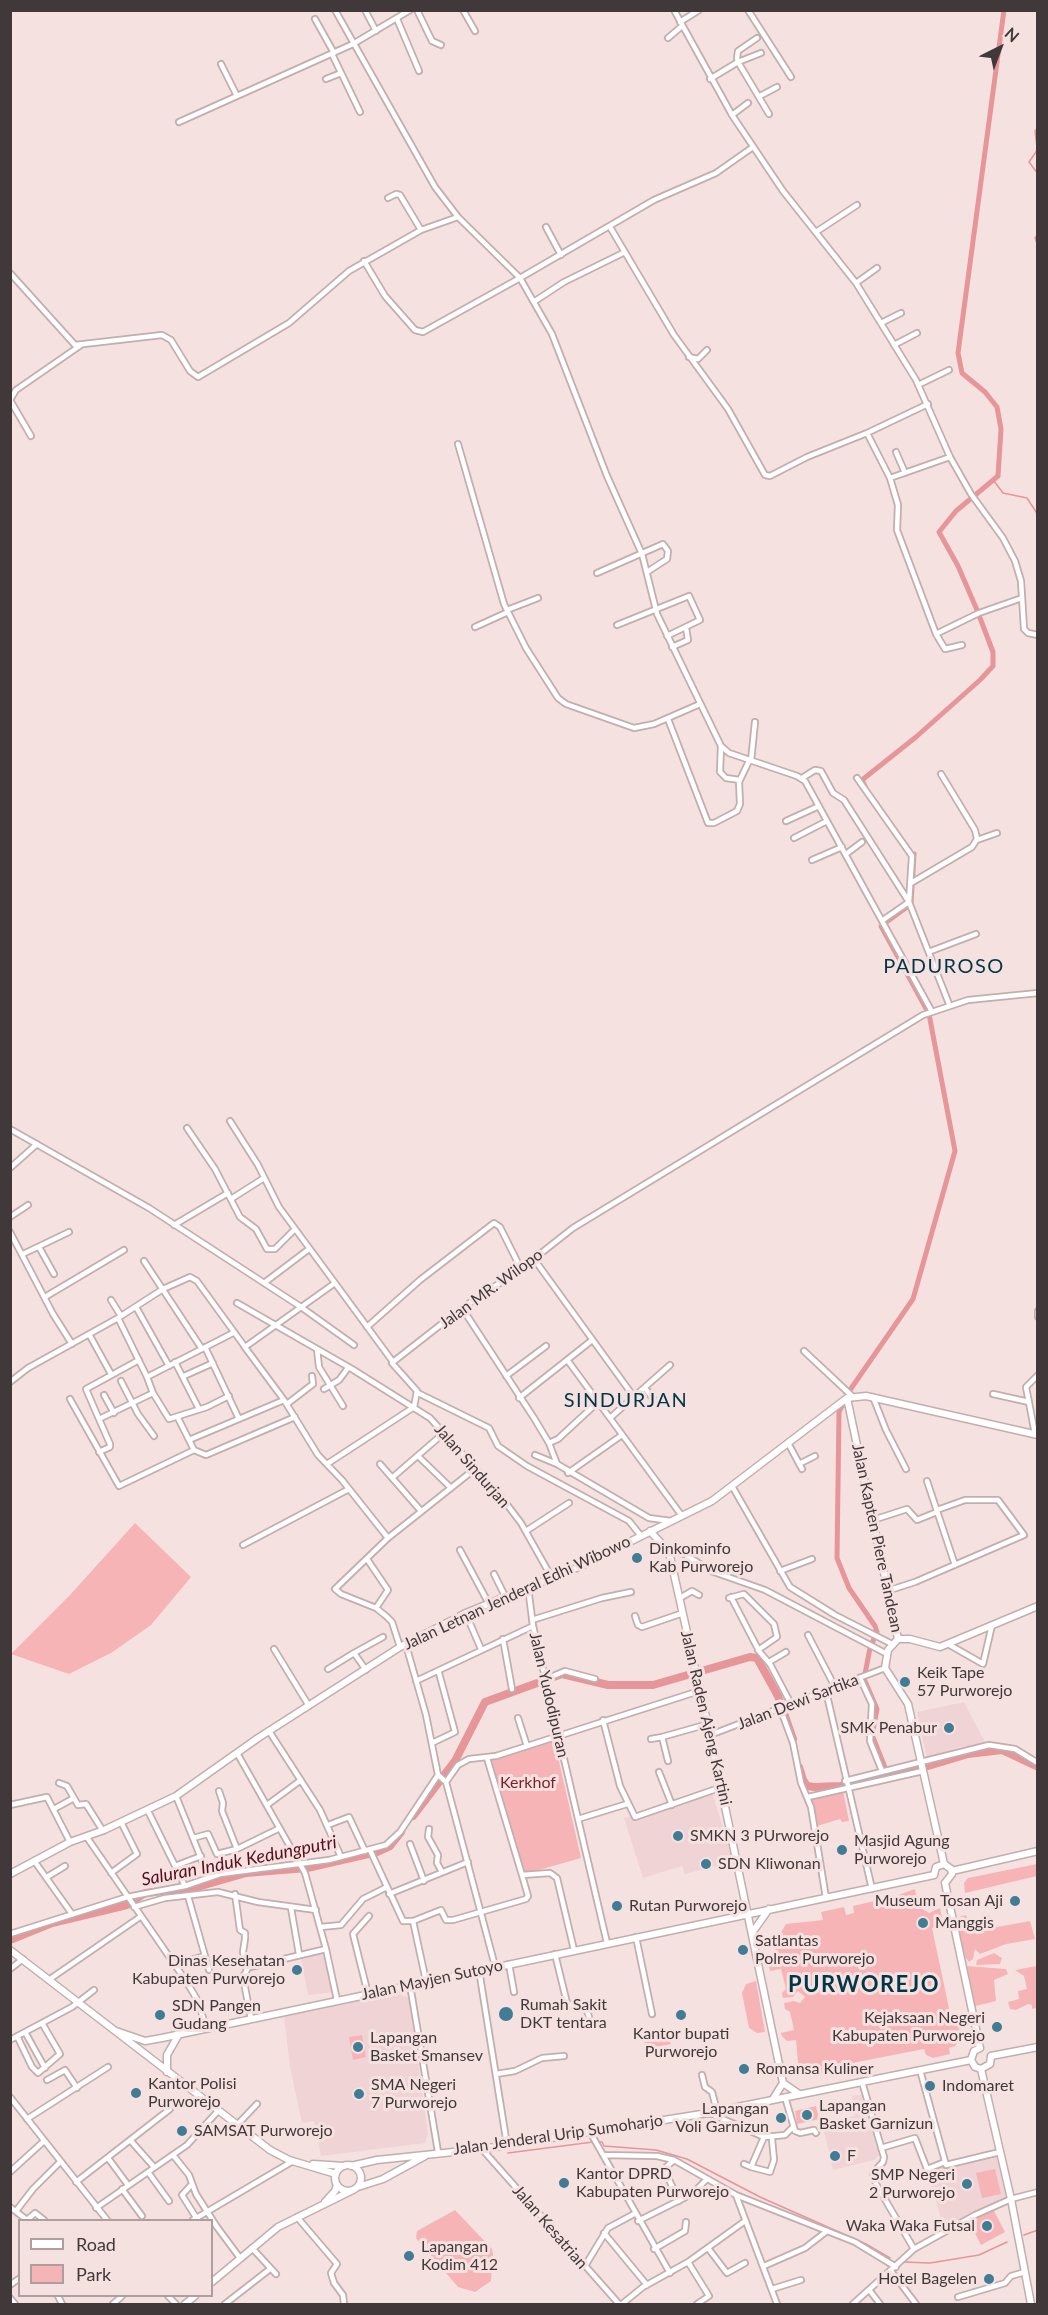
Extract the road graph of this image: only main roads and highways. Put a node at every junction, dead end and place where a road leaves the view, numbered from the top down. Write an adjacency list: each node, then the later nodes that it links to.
1 (846, 1397): 2 (main road); 3 (main road, Jalan Letnan Jenderal Edhi Wibowo); 5 (main road, Jalan Kapten Piere Tandean)
2 (1036, 1434)
3 (650, 1531): 9 (main road, Jalan Letnan Jenderal Edhi Wibowo); 13 (main road, Jalan Raden Ajeng Kartini)
4 (1038, 1606): 5 (main road, Jalan Kapten Piere Tandean)
5 (895, 1642): 7 (main road)
6 (1038, 1851): 8 (main road)
7 (944, 1864): 8 (main road); 10 (main road)
8 (952, 1871): 11 (main road)
9 (10, 1874)
10 (934, 1875): 11 (main road); 12 (main road, Jalan Mayjen Sutoyo)
11 (945, 1883): 19 (main road)
12 (769, 1909): 13 (main road, Jalan Mayjen Sutoyo); 14 (main road)
13 (748, 1912): 14 (main road, Jalan Raden Ajeng Kartini); 17 (main road, Jalan Mayjen Sutoyo)
14 (752, 1933): 24 (main road, Jalan Raden Ajeng Kartini)
15 (11, 1950): 16 (main road)
16 (116, 2031): 17 (main road, Jalan Mayjen Sutoyo); 23 (main road)
17 (179, 2034): 23 (main road)
18 (1038, 2047): 20 (main road)
19 (980, 2048): 20 (main road); 21 (main road)
20 (992, 2056): 22 (main road)
21 (971, 2060): 22 (main road); 25 (main road, Jalan Jenderal Urip Sumoharjo)
22 (981, 2069): 35 (main road)
23 (167, 2072): 28 (main road)
24 (783, 2083): 25 (main road); 26 (main road)
25 (799, 2094): 26 (main road, Jalan Jenderal Urip Sumoharjo)
26 (773, 2099): 27 (main road, Jalan Jenderal Urip Sumoharjo)
27 (428, 2154): 29 (main road, Jalan Jenderal Urip Sumoharjo); 32 (main road)
28 (300, 2164): 29 (main road, Jalan Jenderal Urip Sumoharjo); 30 (main road)
29 (347, 2166): 30 (main road); 32 (main road)
30 (336, 2174): 31 (main road)
31 (337, 2185): 32 (main road); 33 (main road)
32 (355, 2188): 33 (main road)
33 (323, 2204): 34 (main road)
34 (213, 2281)
35 (1031, 2304)

